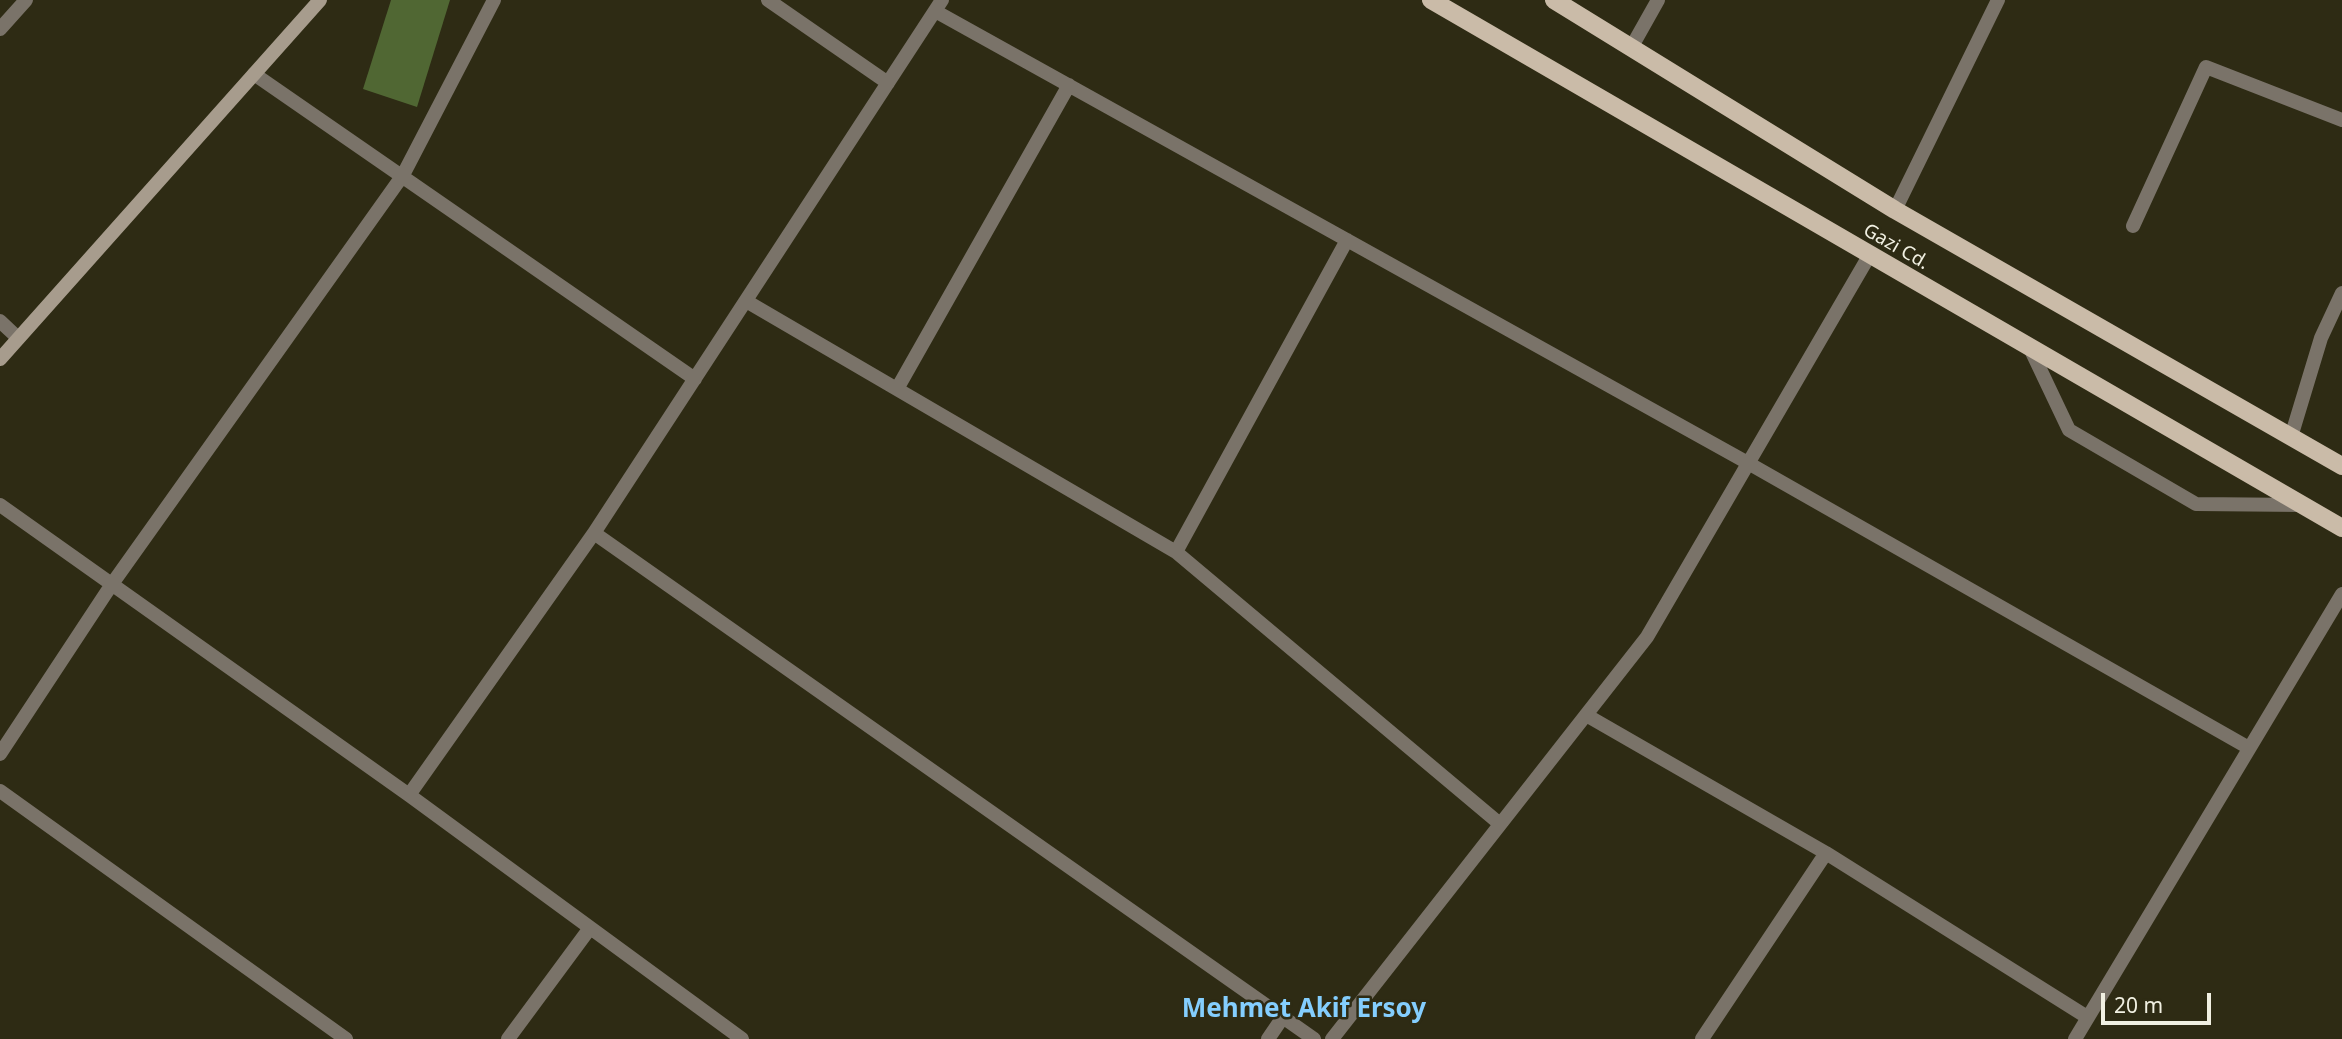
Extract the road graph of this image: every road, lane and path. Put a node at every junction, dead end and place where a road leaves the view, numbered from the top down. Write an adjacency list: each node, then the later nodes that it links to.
1 (26, 0): 10 (street)
2 (320, 0): 12 (street)
3 (494, 0): 16 (street)
4 (768, 0): 13 (street)
5 (1431, 0): 20 (main road, Gazi Cd.)
6 (1554, 0): 11 (main road, Gazi Cd.)
7 (1658, 0): 11 (street)
8 (1998, 0): 17 (street)
9 (939, 5): 13 (street); 14 (street)
10 (0, 29)
11 (1631, 48): 17 (main road, Gazi Cd.)
12 (254, 74): 16 (street); 24 (street)
13 (888, 82): 22 (street)
14 (1069, 85): 19 (street); 28 (street)
15 (2342, 120): 18 (street)
16 (403, 175): 27 (street); 37 (street)
17 (1895, 210): 29 (main road, Gazi Cd.)
18 (2133, 226)
19 (1347, 240): 30 (street); 36 (street)
20 (1869, 256): 25 (main road, Gazi Cd.); 30 (street)
21 (2342, 293): 29 (street)
22 (746, 301): 27 (street); 28 (street)
23 (0, 321): 24 (street)
24 (18, 338): 26 (street)
25 (2030, 348): 33 (main road, Gazi Cd.); 33 (street)
26 (0, 359)
27 (695, 379): 35 (street)
28 (897, 389): 36 (street)
29 (2291, 437): 31 (main road, Gazi Cd.)
30 (1748, 463): 39 (street); 40 (street)
31 (2342, 466)
32 (0, 505): 37 (street)
33 (2303, 505): 34 (main road, Gazi Cd.)
34 (2342, 528)
35 (594, 533): 43 (street); 47 (street)
36 (1176, 552): 44 (street)
37 (112, 584): 41 (street); 43 (street)
38 (2342, 594): 40 (street)
39 (1586, 715): 44 (street); 45 (street)
40 (2249, 748): 48 (street)
41 (0, 754)
42 (0, 791): 49 (street)
43 (410, 794): 46 (street)
44 (1500, 824): 54 (street)
45 (1826, 853): 48 (street); 55 (street)
46 (590, 928): 50 (street); 51 (street)
47 (1283, 1017): 52 (street); 53 (street)
48 (2087, 1017): 56 (street)
49 (346, 1039)
50 (508, 1039)
51 (741, 1039)
52 (1268, 1039)
53 (1314, 1039)
54 (1332, 1039)
55 (1702, 1039)
56 (2075, 1039)

